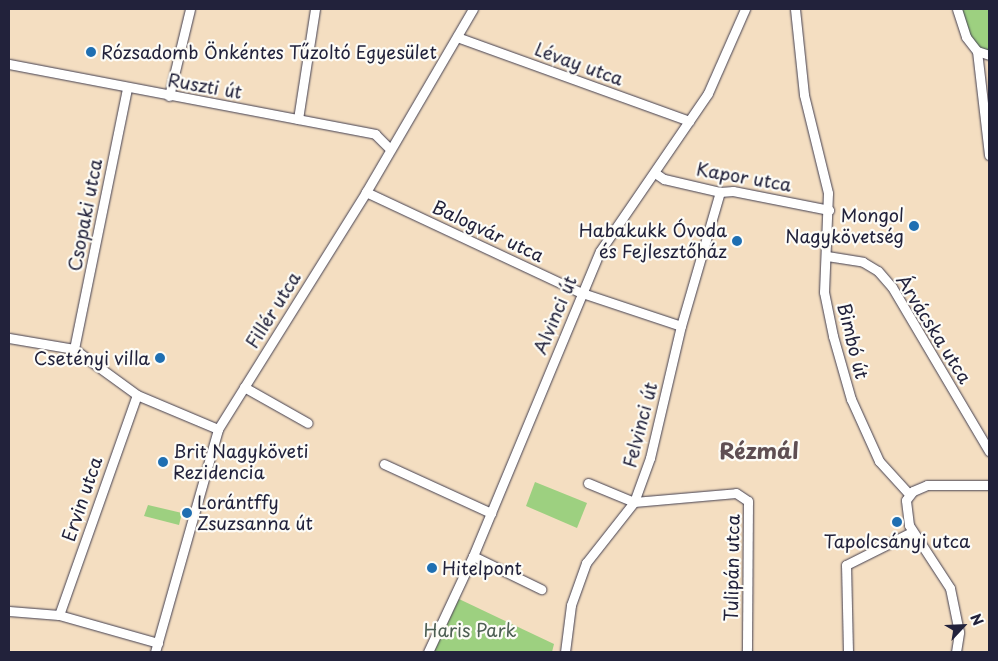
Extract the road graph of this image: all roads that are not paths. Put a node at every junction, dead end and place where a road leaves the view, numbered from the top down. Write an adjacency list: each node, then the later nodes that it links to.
1 (190, 9): 12 (street)
2 (315, 9): 13 (street)
3 (473, 9): 7 (street, Fillér utca)
4 (745, 9): 14 (street, Alvinci út)
5 (795, 9): 20 (street, Bimbó út)
6 (957, 9): 8 (street)
7 (457, 37): 14 (street, Lévay utca); 15 (street, Fillér utca)
8 (977, 52): 9 (street); 16 (street)
9 (989, 55)
10 (9, 64): 11 (street, Ruszti út)
11 (127, 88): 12 (street, Ruszti út); 25 (street, Csopaki utca)
12 (169, 96): 13 (street, Ruszti út)
13 (298, 120): 15 (street, Ruszti út)
14 (689, 121): 17 (street, Alvinci út)
15 (390, 149): 18 (street, Fillér utca)
16 (989, 155)
17 (654, 173): 19 (street, Kapor utca); 22 (street, Alvinci út)
18 (366, 192): 22 (street, Balogvár utca); 26 (street, Fillér utca)
19 (720, 192): 20 (street, Kapor utca); 23 (street, Felvinci út)
20 (829, 210): 21 (street, Bimbó út)
21 (827, 256): 30 (street, Árvácska utca); 34 (street, Bimbó út)
22 (582, 293): 23 (street, Balogvár utca); 36 (street, Alvinci út)
23 (681, 326): 35 (street, Felvinci út)
24 (9, 338): 25 (street)
25 (74, 349): 27 (street)
26 (244, 387): 28 (street); 29 (street, Fillér utca)
27 (137, 395): 29 (street); 41 (street, Ervin utca)
28 (308, 423)
29 (218, 429): 42 (street, Fillér utca)
30 (989, 451)
31 (384, 464): 36 (street)
32 (588, 483): 35 (street, Tulipán utca)
33 (989, 485): 34 (street)
34 (909, 494): 37 (street)
35 (634, 502): 44 (street, Felvinci út); 45 (street, Tulipán utca)
36 (491, 513): 38 (street, Alvinci út)
37 (912, 532): 46 (street); 47 (street)
38 (473, 556): 39 (street); 43 (street, Alvinci út)
39 (541, 589)
40 (9, 611): 41 (street)
41 (58, 616): 42 (street)
42 (157, 648)
43 (428, 652)
44 (565, 652)
45 (747, 652)
46 (848, 652)
47 (956, 652)

